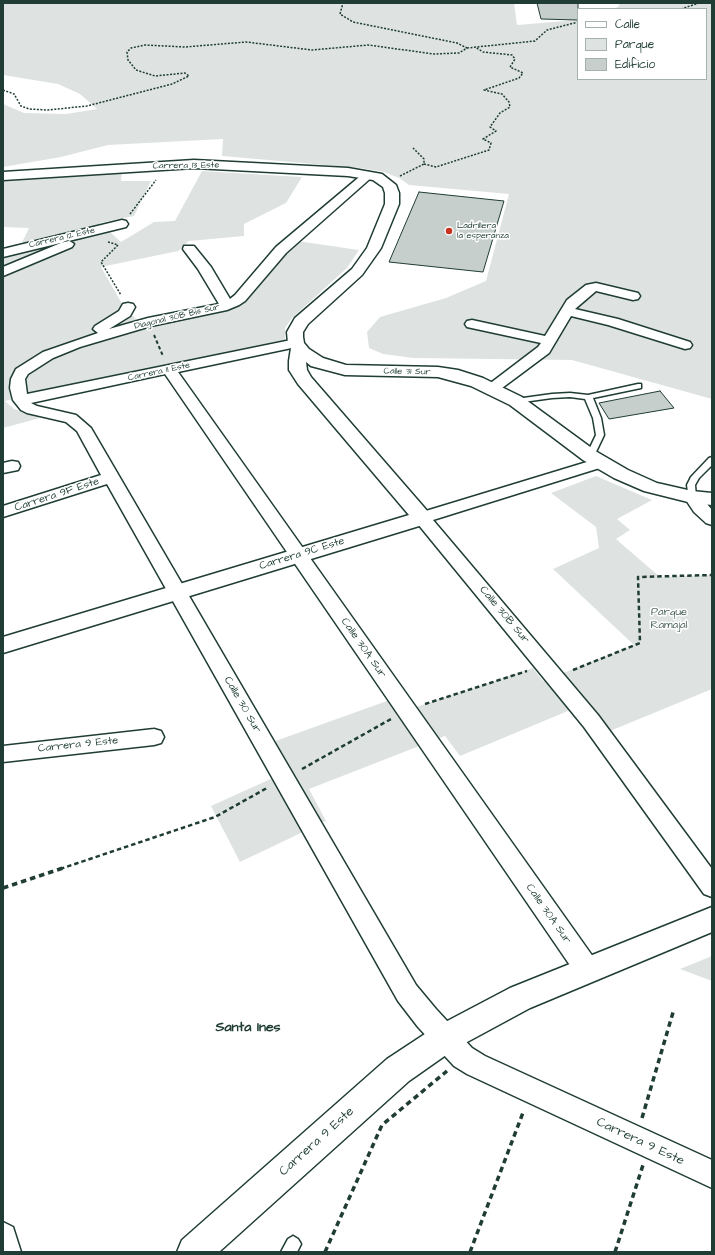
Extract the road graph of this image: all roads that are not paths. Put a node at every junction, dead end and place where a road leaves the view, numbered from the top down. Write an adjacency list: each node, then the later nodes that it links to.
1 (3, 176): 2 (main road, Carrera 13 Este)
2 (376, 178): 9 (street, Diagonal 30B Bis Sur); 16 (main road)
3 (122, 224): 4 (street, Carrera 12 Este)
4 (92, 231): 6 (street, Carrera 12 Este); 7 (street)
5 (189, 249): 9 (street)
6 (3, 253)
7 (3, 272)
8 (633, 296): 11 (street)
9 (227, 306): 14 (street, Diagonal 30B Bis Sur)
10 (128, 308): 14 (street)
11 (568, 311): 13 (street); 15 (street)
12 (472, 324): 13 (street)
13 (549, 341): 19 (street)
14 (75, 344): 21 (street, Diagonal 30B Bis Sur)
15 (685, 345)
16 (297, 346): 17 (street, Carrera 11 Este); 19 (main road, Calle 31 Sur); 29 (main road, Calle 30B Sur)
17 (169, 369): 21 (street, Carrera 11 Este); 31 (street, Calle 30A Sur)
18 (638, 386): 20 (lane)
19 (493, 388): 22 (main road, Calle 31 Sur)
20 (588, 398): 22 (lane); 23 (lane)
21 (21, 400): 25 (street, Calle 30 Sur)
22 (516, 401): 23 (main road, Calle 31 Sur)
23 (595, 459): 26 (main road, Calle 31 Sur); 29 (street, Carrera 9C Este)
24 (712, 460): 26 (lane)
25 (111, 478): 28 (street, Carrera 9F Este); 32 (street, Calle 30 Sur)
26 (692, 497): 27 (main road, Calle 31 Sur); 30 (street)
27 (712, 499)
28 (3, 512)
29 (422, 518): 31 (main road, Carrera 9C Este); 36 (street, Calle 30B Sur)
30 (712, 519)
31 (299, 555): 32 (main road, Carrera 9C Este); 38 (street, Calle 30A Sur)
32 (177, 592): 33 (main road, Carrera 9C Este); 39 (street, Calle 30 Sur)
33 (3, 645)
34 (154, 737): 35 (street, Carrera 9 Este)
35 (3, 754)
36 (712, 887)
37 (712, 919): 38 (main road, Carrera 9 Este)
38 (587, 970): 39 (main road, Carrera 9 Este)
39 (454, 1047): 40 (street, Carrera 9 Este); 43 (main road, Carrera 9 Este)
40 (712, 1174)
41 (3, 1237): 42 (street)
42 (6, 1252)
43 (194, 1252)

